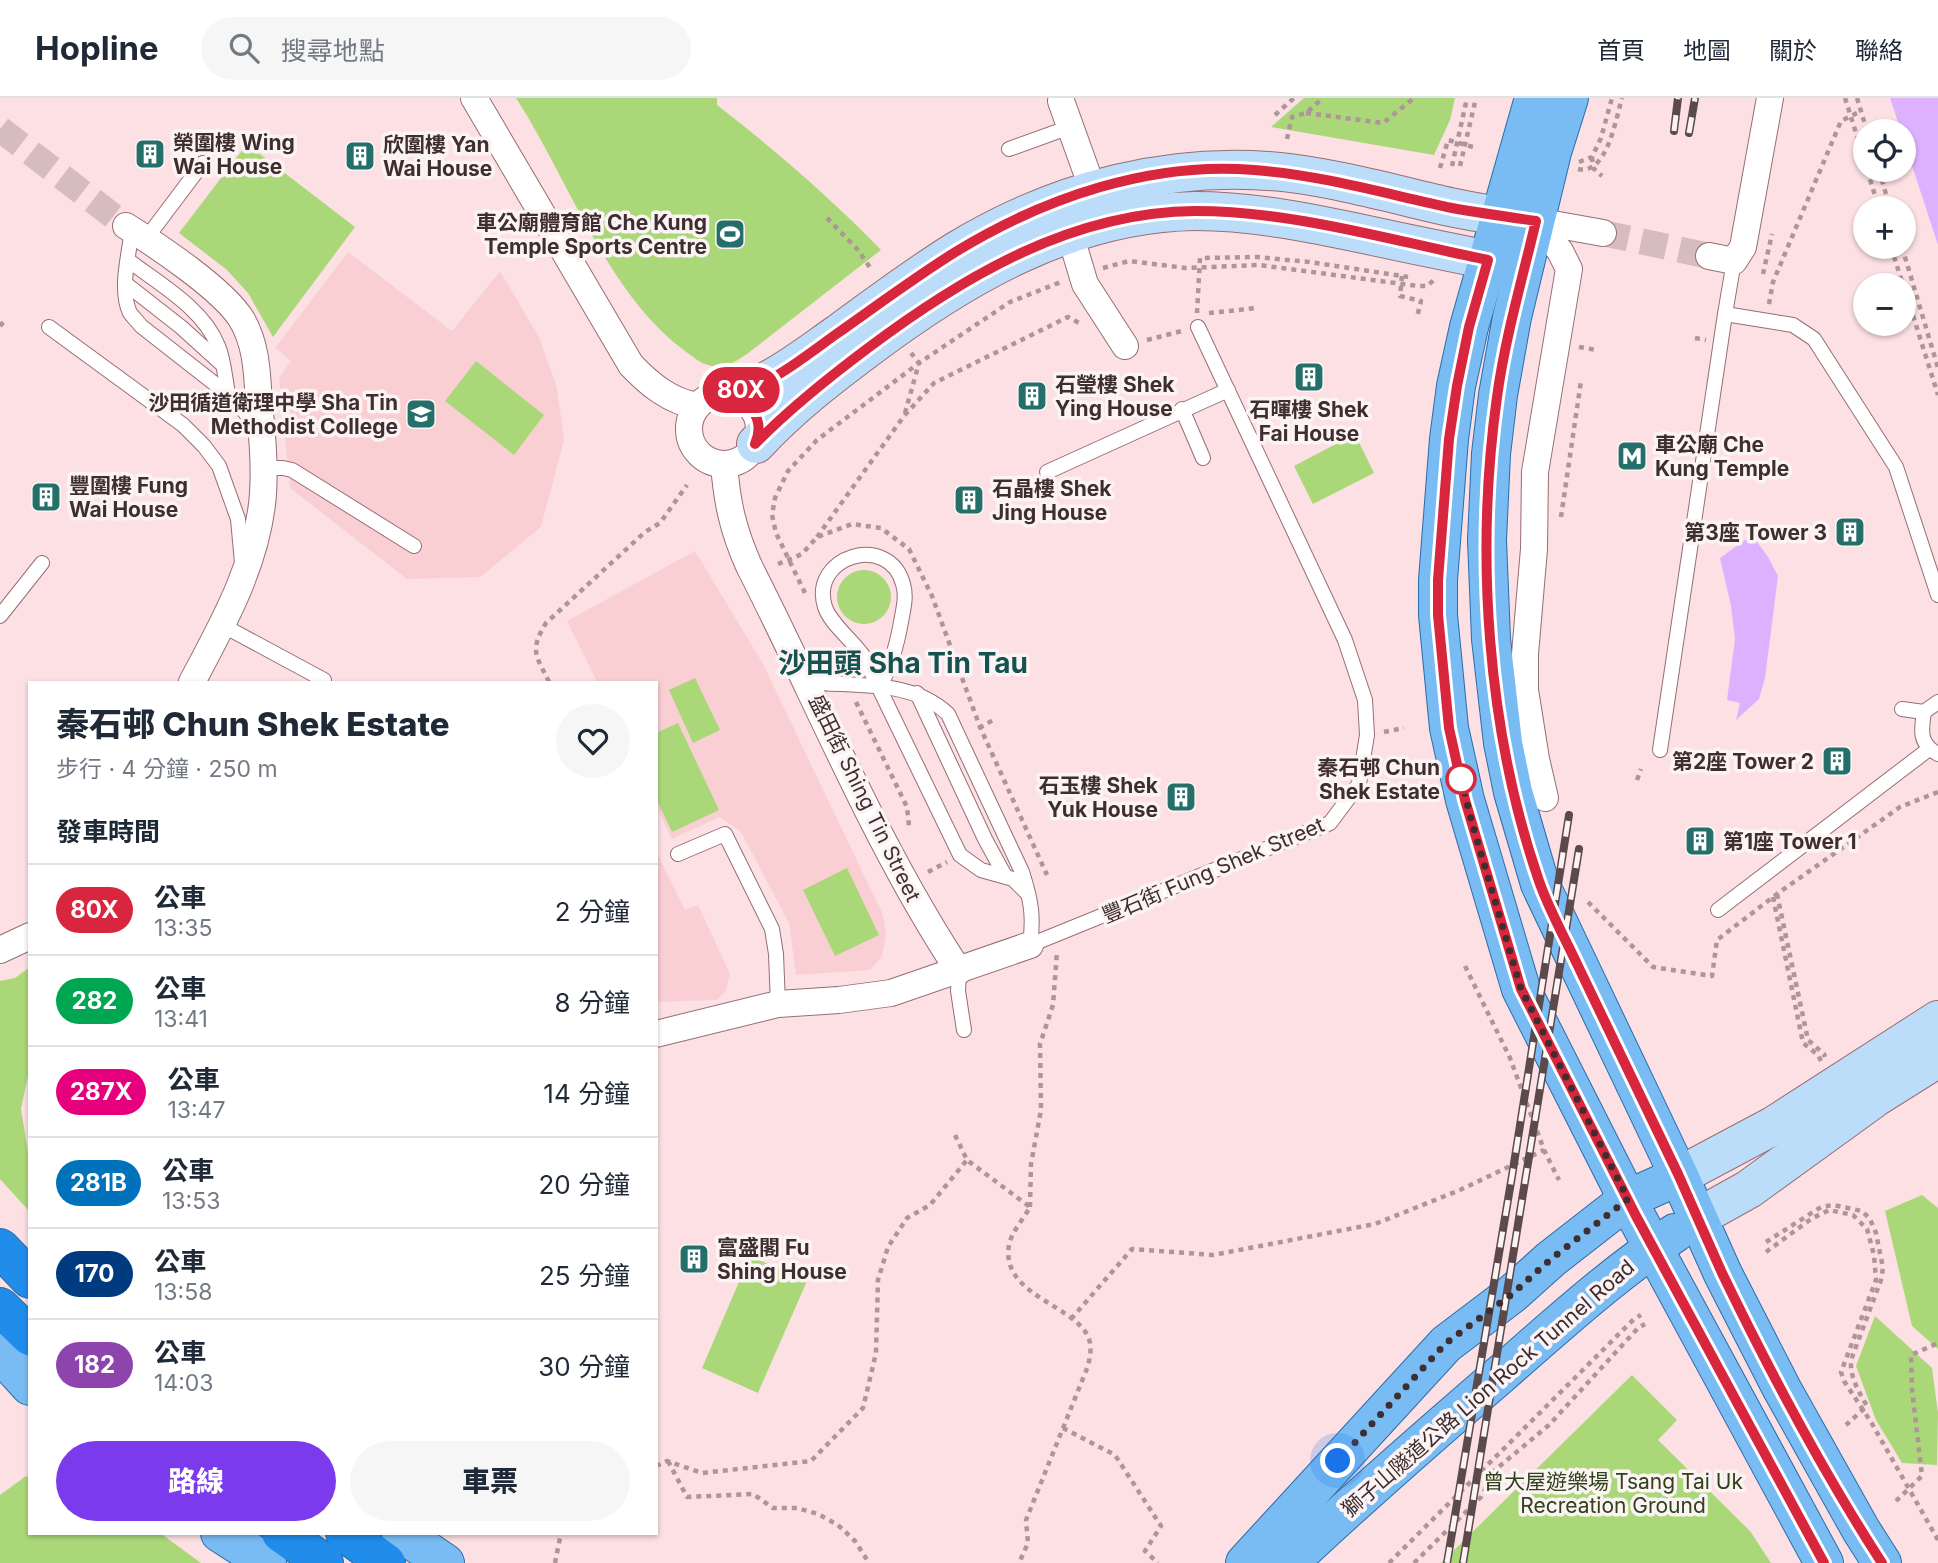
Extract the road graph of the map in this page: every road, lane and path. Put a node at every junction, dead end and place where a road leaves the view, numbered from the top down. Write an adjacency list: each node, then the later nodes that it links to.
1 (474, 98): 70 (street)
2 (1294, 98): 18 (path)
3 (1323, 98): 17 (path)
4 (1414, 98): 15 (path)
5 (1467, 98): 26 (path)
6 (1476, 98): 23 (path)
7 (1534, 98): 38 (main road)
8 (1569, 98): 38 (main road)
9 (1612, 98): 29 (path)
10 (1622, 98): 34 (path)
11 (1770, 98): 42 (street)
12 (1844, 98): 19 (path)
13 (1857, 98): 16 (path)
14 (1061, 101): 22 (street)
15 (1406, 101): 17 (path)
16 (1861, 111): 19 (path); 20 (path)
17 (1306, 113): 24 (path)
18 (1275, 115)
19 (1850, 117): 21 (path); 58 (path)
20 (1863, 119)
21 (1853, 126)
22 (1070, 127): 28 (lane); 36 (street)
23 (1467, 137): 25 (path); 32 (path)
24 (1287, 139)
25 (1475, 139)
26 (1456, 143): 27 (path); 31 (path); 33 (path)
27 (1474, 147)
28 (1009, 149)
29 (1592, 157): 34 (path); 34 (path)
30 (203, 163): 39 (lane)
31 (1452, 166)
32 (1461, 166)
33 (1440, 168)
34 (1593, 168): 35 (path)
35 (1602, 176)
36 (1093, 190): 38 (street); 70 (street)
37 (827, 218): 47 (path)
38 (1518, 219): 40 (street); 45 (main road); 96 (street)
39 (135, 232): 44 (lane); 72 (street)
40 (1603, 233)
41 (1070, 234): 45 (street); 49 (street); 73 (street)
42 (1722, 259): 55 (lane)
43 (1906, 259): 65 (path)
44 (128, 260): 52 (lane); 64 (lane)
45 (1506, 264): 96 (main road); 132 (main road)
46 (1201, 267): 49 (path); 50 (path); 53 (path); 54 (path)
47 (871, 269)
48 (1440, 272): 53 (path)
49 (1082, 273): 63 (street); 81 (path)
50 (1390, 275)
51 (1402, 276): 53 (path)
52 (126, 284): 64 (lane); 68 (lane)
53 (1401, 285): 56 (path)
54 (1257, 308)
55 (1725, 314): 58 (lane); 101 (lane)
56 (1417, 317)
57 (6, 319): 60 (path)
58 (1769, 321): 85 (lane)
59 (1916, 324): 69 (path)
60 (0, 326)
61 (50, 327): 84 (lane)
62 (1198, 327): 63 (path); 67 (lane, 豐石街 Fung Shek Street)
63 (1125, 346): 79 (path)
64 (223, 365): 68 (lane)
65 (1938, 368)
66 (1581, 381): 78 (path)
67 (1228, 390): 71 (lane); 115 (lane, 豐石街 Fung Shek Street)
68 (228, 394): 72 (lane)
69 (1938, 395)
70 (710, 400): 73 (street); 73 (street)
71 (1182, 409): 74 (lane); 76 (lane)
72 (262, 439): 75 (street)
73 (740, 454): 93 (street, 盛田街 Shing Tin Street)
74 (1203, 458)
75 (264, 468): 80 (lane); 84 (street)
76 (1047, 471)
77 (687, 485): 92 (path)
78 (1559, 528)
79 (817, 537): 81 (path); 111 (path)
80 (414, 546)
81 (789, 559): 83 (path); 86 (path)
82 (42, 563): 87 (lane)
83 (778, 565)
84 (243, 577): 88 (street)
85 (1938, 595)
86 (807, 597)
87 (0, 616)
88 (222, 625): 90 (lane); 91 (street)
89 (831, 648): 94 (path)
90 (324, 680)
91 (193, 681)
92 (549, 681)
93 (807, 682): 94 (lane); 119 (street, 盛田街 Shing Tin Street)
94 (849, 685): 95 (lane); 108 (path)
95 (879, 688): 95 (lane); 97 (lane); 110 (lane)
96 (1523, 691): 106 (street); 130 (main road)
97 (917, 693): 110 (lane); 112 (lane)
98 (1938, 702): 100 (lane)
99 (1902, 709): 100 (lane)
100 (1924, 712): 102 (lane)
101 (1660, 750)
102 (1933, 752): 113 (lane)
103 (1641, 769): 104 (path)
104 (1636, 780)
105 (1938, 792): 107 (path)
106 (1545, 798)
107 (1900, 807)
108 (909, 826)
109 (678, 854): 120 (lane)
110 (1004, 874): 112 (lane)
111 (1047, 876)
112 (1031, 899): 115 (lane)
113 (1718, 910)
114 (28, 937): 116 (street)
115 (1030, 945): 119 (street, 豐石街 Fung Shek Street)
116 (0, 950)
117 (1057, 950): 133 (path)
118 (1465, 966): 128 (path)
119 (959, 971): 120 (street, 豐石街 Fung Shek Street); 122 (lane)
120 (778, 1004): 123 (street, 豐石街 Fung Shek Street)
121 (1938, 1020): 130 (street, 獅子山隧道公路 Lion Rock Tunnel Road)
122 (964, 1030)
123 (658, 1034)
124 (1938, 1058): 134 (street, 獅子山隧道公路 Lion Rock Tunnel Road)
125 (1825, 1066): 126 (path)
126 (1816, 1069)
127 (955, 1135): 129 (path)
128 (1544, 1150): 131 (path); 142 (path)
129 (967, 1160): 133 (path); 151 (path)
130 (1679, 1176): 132 (main road, 獅子山隧道公路 Lion Rock Tunnel Road); 134 (main road)
131 (1559, 1180)
132 (1628, 1199): 136 (main road); 169 (main road, 獅子山隧道公路 Lion Rock Tunnel Road)
133 (1030, 1207): 142 (path)
134 (1697, 1218): 136 (main road, 獅子山隧道公路 Lion Rock Tunnel Road); 174 (main road)
135 (1766, 1242): 148 (path)
136 (1654, 1247): 170 (main road, 獅子山隧道公路 Lion Rock Tunnel Road); 173 (main road)
137 (0, 1248): 139 (highway)
138 (1766, 1252): 148 (path)
139 (28, 1277)
140 (0, 1307): 144 (highway)
141 (1641, 1315): 171 (path)
142 (1071, 1319): 150 (path)
143 (1645, 1324): 172 (path)
144 (28, 1334)
145 (1938, 1343): 153 (path)
146 (0, 1353): 147 (main road)
147 (28, 1384)
148 (1861, 1409): 149 (path); 153 (path)
149 (1846, 1425)
150 (1063, 1427): 167 (path); 168 (path)
151 (667, 1461): 152 (path); 166 (path)
152 (658, 1465)
153 (1909, 1490): 154 (path); 160 (path)
154 (1896, 1501)
155 (223, 1535): 162 (main road)
156 (284, 1535): 161 (highway)
157 (348, 1535): 163 (highway)
158 (404, 1535): 164 (main road)
159 (561, 1535): 165 (path)
160 (1938, 1540)
161 (321, 1560)
162 (267, 1563)
163 (386, 1563)
164 (445, 1563)
165 (555, 1563)
166 (869, 1563)
167 (1019, 1563)
168 (1158, 1563)
169 (1245, 1563)
170 (1289, 1563)
171 (1389, 1563)
172 (1414, 1563)
173 (1824, 1563)
174 (1882, 1563)

